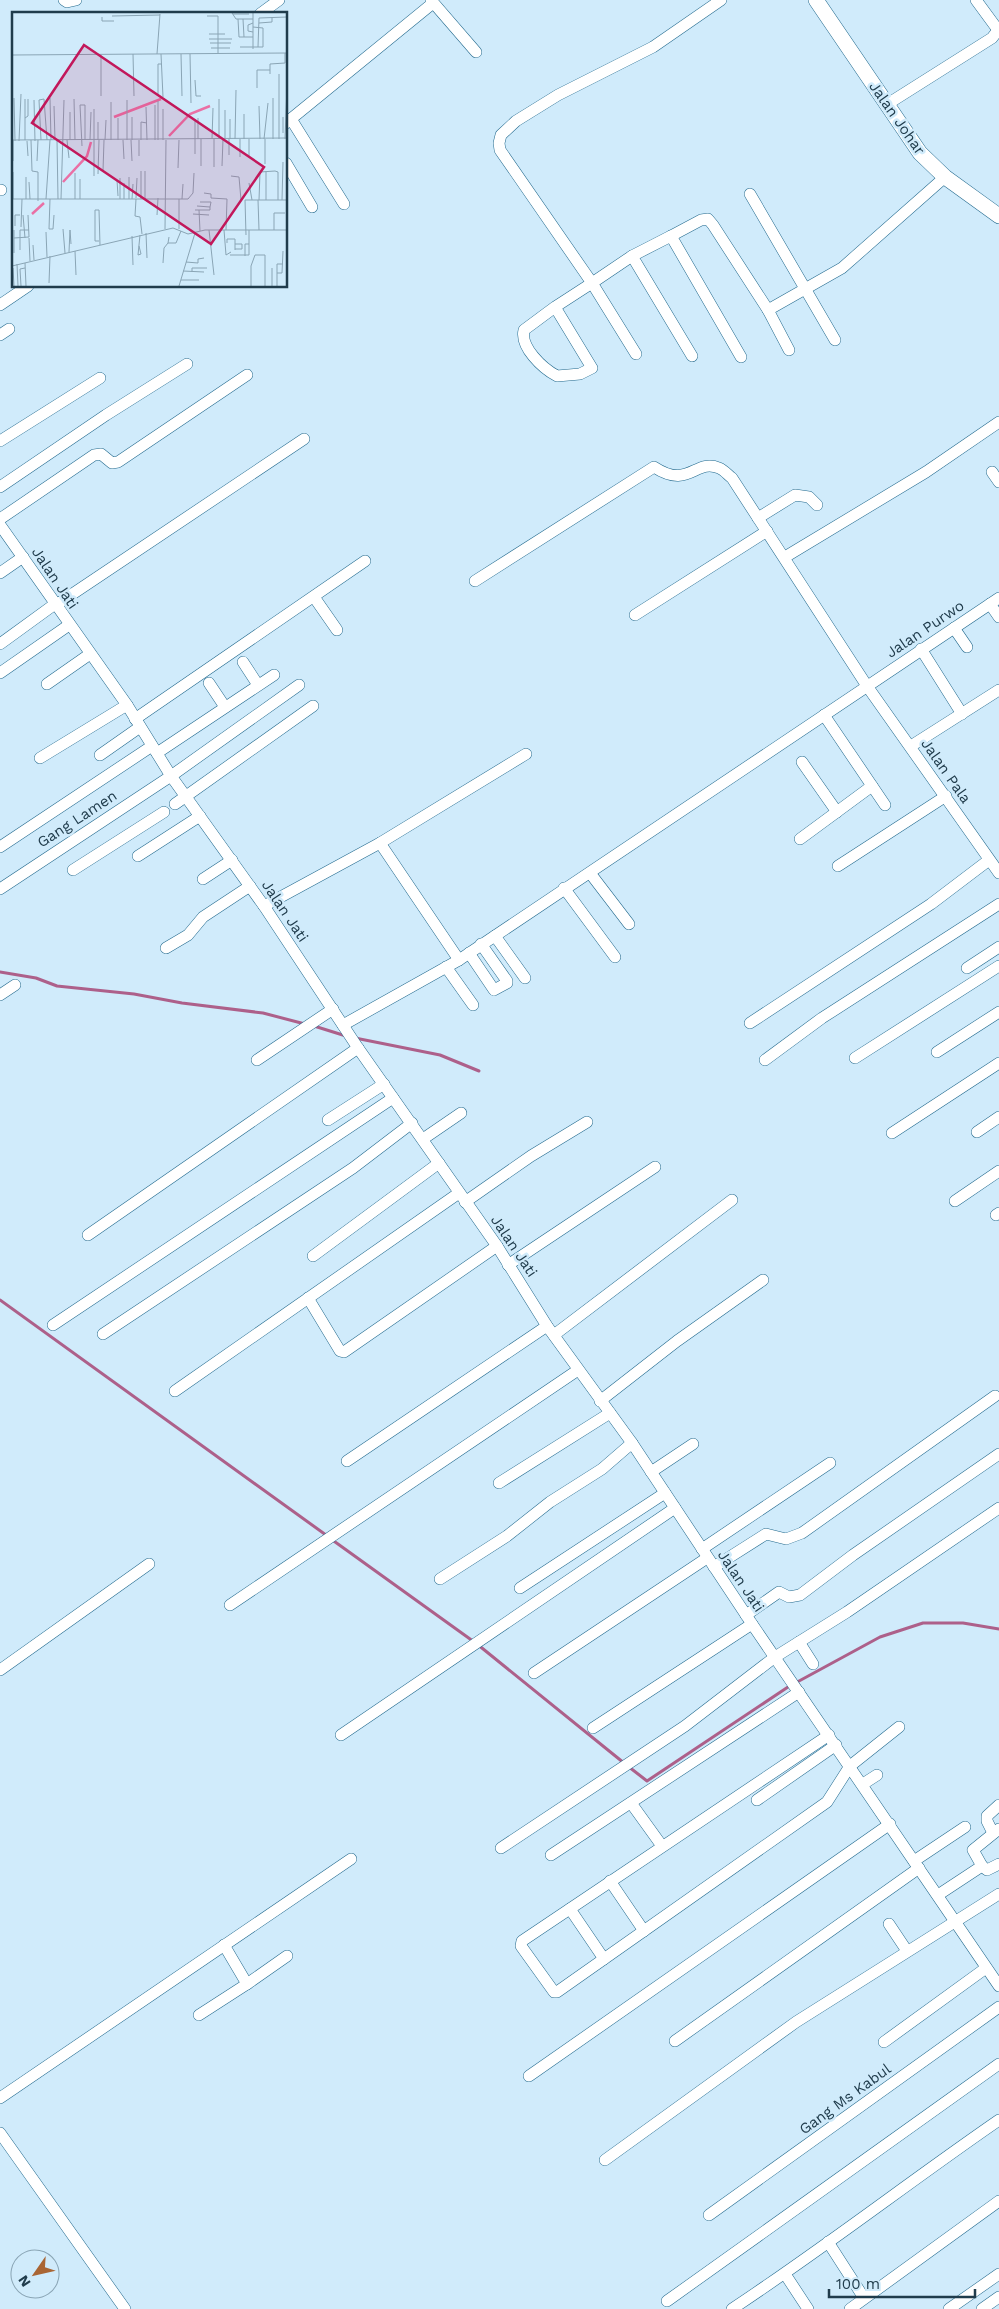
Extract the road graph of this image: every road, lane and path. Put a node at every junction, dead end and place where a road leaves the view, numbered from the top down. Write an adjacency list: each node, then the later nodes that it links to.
1 (64, 0): 2 (street)
2 (76, 0)
3 (279, 0): 8 (street)
4 (721, 0): 21 (street)
5 (816, 0): 11 (street, Jalan Johar)
6 (976, 0): 9 (street)
7 (432, 1): 10 (street); 12 (street)
8 (263, 12)
9 (999, 30): 11 (street)
10 (476, 52)
11 (886, 105): 14 (street, Jalan Johar)
12 (289, 121): 16 (street)
13 (288, 166): 17 (street)
14 (945, 177): 18 (street, Jalan Johar); 23 (street)
15 (750, 194): 23 (street)
16 (344, 204)
17 (312, 207)
18 (998, 213)
19 (672, 236): 20 (street); 26 (street); 31 (street)
20 (632, 256): 21 (street); 30 (street)
21 (592, 283): 25 (street); 29 (street)
22 (25, 288): 24 (street)
23 (804, 290): 26 (street); 27 (street)
24 (0, 305)
25 (555, 307): 25 (street)
26 (768, 310): 28 (street)
27 (835, 340)
28 (789, 350)
29 (636, 354)
30 (692, 356)
31 (741, 357)
32 (187, 364): 40 (street)
33 (247, 375): 43 (street)
34 (100, 378): 37 (street)
35 (999, 422): 47 (street)
36 (304, 439): 53 (street)
37 (0, 441)
38 (992, 472): 39 (street)
39 (999, 482)
40 (0, 487)
41 (817, 505): 42 (street)
42 (758, 518): 45 (street, Jalan Pala); 50 (street, Jalan Pala)
43 (0, 519)
44 (0, 524): 46 (street, Jalan Jati)
45 (768, 532): 47 (street, Jalan Pala); 54 (street)
46 (23, 557): 49 (street); 53 (street, Jalan Jati)
47 (785, 557): 70 (street, Jalan Pala)
48 (365, 561): 51 (street)
49 (0, 573)
50 (475, 581)
51 (314, 597): 58 (street); 77 (street)
52 (994, 601): 55 (street); 57 (street, Jalan Purwo)
53 (56, 604): 56 (street, Jalan Jati); 59 (street)
54 (635, 615)
55 (999, 617)
56 (69, 625): 62 (street, Jalan Jati); 64 (street)
57 (954, 628): 60 (street); 61 (street, Jalan Purwo)
58 (337, 630)
59 (0, 644)
60 (967, 647)
61 (920, 650): 70 (street, Jalan Purwo); 75 (street)
62 (90, 654): 67 (street); 72 (street, Jalan Jati)
63 (243, 662): 68 (street)
64 (0, 673)
65 (274, 674): 68 (street)
66 (208, 683): 74 (street)
67 (47, 684)
68 (258, 685): 74 (street)
69 (299, 685): 84 (street, Gang Lamen)
70 (867, 686): 76 (street, Jalan Purwo); 78 (street, Jalan Pala)
71 (999, 690): 75 (street)
72 (127, 705): 77 (street, Jalan Jati); 82 (street)
73 (313, 706): 86 (street)
74 (224, 707): 79 (street)
75 (962, 714): 78 (street)
76 (824, 715): 85 (street); 101 (street, Jalan Purwo)
77 (137, 723): 79 (street, Jalan Jati); 81 (street)
78 (911, 746): 87 (street, Jalan Pala)
79 (154, 750): 84 (street, Jalan Jati); 95 (street)
80 (526, 754): 94 (street)
81 (100, 755)
82 (40, 758)
83 (802, 762): 91 (street)
84 (171, 776): 86 (street, Jalan Jati); 105 (street, Gang Lamen)
85 (872, 786): 89 (street); 91 (street)
86 (185, 796): 88 (street); 92 (street, Jalan Jati)
87 (946, 796): 98 (street, Jalan Pala); 99 (street)
88 (174, 804)
89 (885, 805)
90 (164, 812): 100 (street)
91 (837, 812): 93 (street)
92 (200, 816): 96 (street); 97 (street, Jalan Jati)
93 (800, 839)
94 (380, 843): 108 (street); 116 (street)
95 (0, 846)
96 (138, 856)
97 (232, 860): 103 (street); 104 (street, Jalan Jati)
98 (989, 860): 102 (street, Jalan Pala); 126 (street)
99 (838, 866)
100 (73, 870)
101 (590, 873): 106 (street, Jalan Purwo); 109 (street)
102 (999, 873)
103 (203, 879)
104 (250, 886): 108 (street, Jalan Jati); 113 (street)
105 (0, 888)
106 (564, 888): 110 (street, Jalan Purwo); 115 (street)
107 (999, 904): 132 (street)
108 (264, 906): 124 (street, Jalan Jati)
109 (629, 924)
110 (495, 936): 111 (street, Jalan Purwo); 120 (street)
111 (481, 944): 114 (street, Jalan Purwo); 114 (street)
112 (999, 947): 119 (street)
113 (166, 948)
114 (469, 953): 116 (street, Jalan Purwo)
115 (615, 957)
116 (459, 960): 118 (street, Jalan Purwo)
117 (999, 966): 130 (street)
118 (446, 967): 123 (street); 127 (street, Jalan Purwo)
119 (966, 968)
120 (525, 978)
121 (15, 985): 122 (street)
122 (0, 994)
123 (473, 1005)
124 (334, 1009): 127 (street, Jalan Jati); 131 (street)
125 (999, 1012): 129 (street)
126 (750, 1023)
127 (345, 1028): 128 (street, Jalan Jati)
128 (356, 1045): 134 (street, Jalan Jati); 150 (street)
129 (937, 1052)
130 (856, 1058)
131 (257, 1060)
132 (765, 1060)
133 (999, 1063): 142 (street)
134 (384, 1084): 135 (street, Jalan Jati); 138 (street)
135 (393, 1098): 140 (street, Jalan Jati); 156 (street)
136 (461, 1113): 143 (street)
137 (999, 1117): 141 (street)
138 (328, 1120)
139 (587, 1122): 147 (street)
140 (412, 1123): 143 (street, Jalan Jati); 158 (street)
141 (977, 1132)
142 (892, 1134)
143 (422, 1139): 144 (street, Jalan Jati)
144 (439, 1164): 147 (street, Jalan Jati); 152 (street)
145 (655, 1167): 153 (street)
146 (999, 1171): 149 (street)
147 (462, 1197): 151 (street, Jalan Jati); 155 (street)
148 (732, 1200): 157 (street)
149 (955, 1201)
150 (88, 1235)
151 (497, 1246): 153 (street, Jalan Jati); 155 (street)
152 (312, 1256)
153 (508, 1265): 157 (street, Jalan Jati)
154 (764, 1280): 162 (street)
155 (308, 1298): 160 (street)
156 (53, 1325)
157 (551, 1331): 159 (street, Jalan Jati); 167 (street)
158 (102, 1334)
159 (578, 1370): 162 (street, Jalan Jati); 178 (street)
160 (175, 1391)
161 (995, 1396): 174 (street)
162 (600, 1401): 163 (street, Jalan Jati)
163 (610, 1413): 164 (street, Jalan Jati); 170 (street)
164 (632, 1443): 169 (street, Jalan Jati); 176 (street)
165 (693, 1444): 169 (street)
166 (999, 1454): 179 (street)
167 (347, 1460)
168 (830, 1463): 174 (street)
169 (651, 1472): 171 (street, Jalan Jati)
170 (499, 1483)
171 (665, 1493): 172 (street, Jalan Jati); 177 (street)
172 (675, 1508): 174 (street, Jalan Jati); 188 (street)
173 (999, 1508): 180 (street)
174 (708, 1558): 179 (street, Jalan Jati); 184 (street)
175 (149, 1564): 183 (street)
176 (440, 1579)
177 (520, 1588)
178 (230, 1605)
179 (749, 1619): 181 (street, Jalan Jati); 187 (street)
180 (799, 1642): 181 (street); 182 (street)
181 (775, 1657): 185 (street, Jalan Jati); 201 (street)
182 (813, 1664)
183 (0, 1670)
184 (534, 1673)
185 (798, 1690): 189 (street, Jalan Jati); 195 (street)
186 (899, 1726): 191 (street)
187 (593, 1728)
188 (342, 1735)
189 (828, 1735): 190 (street, Jalan Jati); 200 (street)
190 (836, 1745): 191 (street, Jalan Jati); 194 (street)
191 (850, 1766): 193 (street, Jalan Jati); 213 (street)
192 (877, 1775): 193 (street)
193 (862, 1784): 197 (street, Jalan Jati)
194 (757, 1800)
195 (631, 1803): 200 (street); 202 (street)
196 (999, 1805): 199 (street)
197 (890, 1824): 204 (street, Jalan Jati); 226 (street)
198 (965, 1827): 204 (street)
199 (996, 1831): 206 (street)
200 (662, 1846): 207 (street)
201 (501, 1848)
202 (551, 1855)
203 (351, 1859): 214 (street)
204 (916, 1864): 209 (street, Jalan Jati); 223 (street)
205 (999, 1864): 206 (street)
206 (982, 1866): 209 (street)
207 (610, 1881): 210 (street); 213 (street)
208 (999, 1894): 211 (street)
209 (938, 1895): 211 (street, Jalan Jati)
210 (570, 1909): 217 (street); 217 (street)
211 (956, 1922): 215 (street); 218 (street, Jalan Jati)
212 (889, 1924): 215 (street)
213 (644, 1931): 217 (street)
214 (224, 1945): 219 (street); 227 (street)
215 (907, 1951): 230 (street)
216 (287, 1956): 219 (street)
217 (604, 1959)
218 (986, 1968): 220 (street, Jalan Jati); 224 (street)
219 (247, 1984): 222 (street)
220 (999, 1985)
221 (999, 2007): 232 (street, Gang Ms Kabul)
222 (199, 2015)
223 (675, 2041)
224 (884, 2042)
225 (999, 2064): 238 (street)
226 (529, 2076)
227 (0, 2098)
228 (999, 2120): 233 (street)
229 (0, 2133): 240 (street)
230 (605, 2160)
231 (999, 2200): 237 (street)
232 (708, 2215)
233 (828, 2242): 234 (street); 237 (street)
234 (785, 2274): 239 (street); 242 (street)
235 (999, 2274): 244 (street)
236 (999, 2297): 245 (street)
237 (864, 2298): 243 (street)
238 (667, 2301)
239 (747, 2305): 241 (street)
240 (125, 2309)
241 (732, 2309)
242 (808, 2309)
243 (850, 2309)
244 (949, 2309)
245 (982, 2309)

